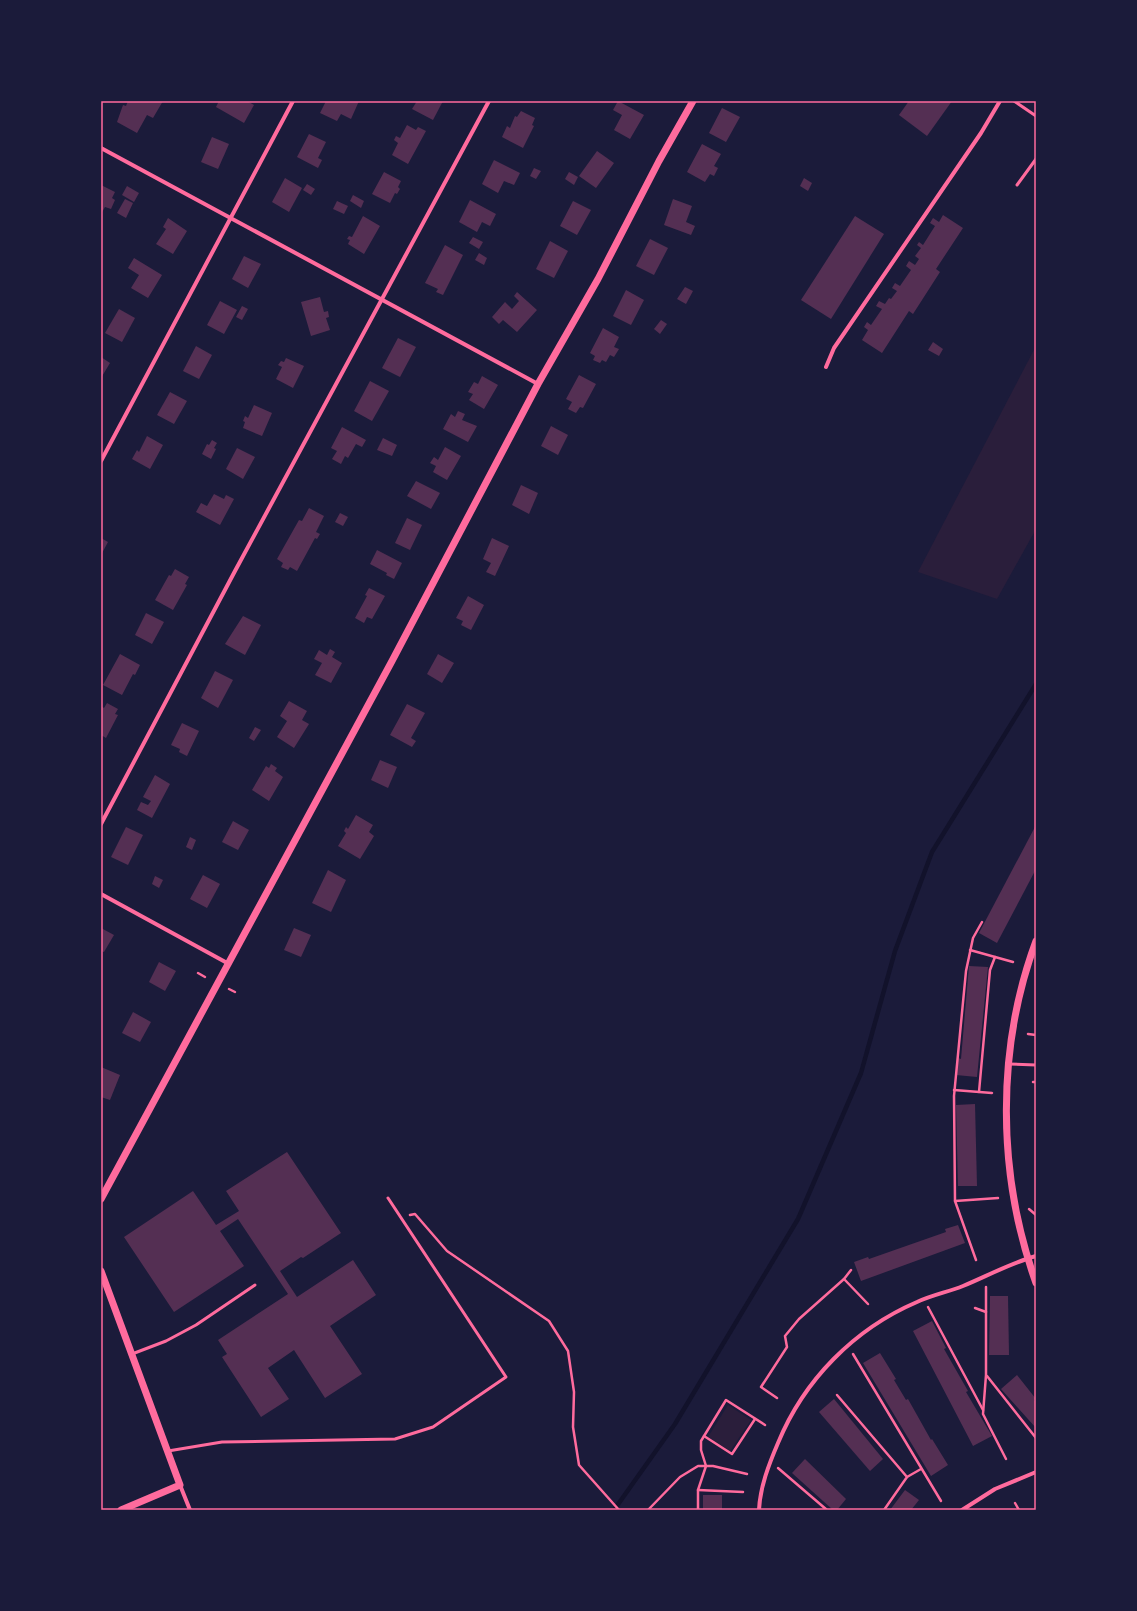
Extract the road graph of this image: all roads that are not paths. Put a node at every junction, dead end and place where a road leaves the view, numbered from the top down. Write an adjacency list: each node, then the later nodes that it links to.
1 (293, 101): 10 (street)
2 (489, 101): 11 (street)
3 (693, 101): 13 (street)
4 (1000, 101): 12 (street)
5 (1014, 101): 6 (lane)
6 (1036, 116)
7 (101, 148): 10 (street)
8 (1036, 159): 9 (lane)
9 (1017, 184)
10 (231, 217): 11 (street); 14 (street)
11 (382, 301): 13 (street); 15 (street)
12 (826, 367)
13 (538, 384): 18 (street)
14 (101, 461)
15 (101, 824)
16 (101, 894): 18 (street)
17 (1036, 941): 19 (street)
18 (229, 964): 22 (street)
19 (1009, 1064): 20 (lane); 24 (street)
20 (1036, 1065)
21 (388, 1198): 29 (lane)
22 (101, 1199)
23 (1036, 1256): 24 (street)
24 (1027, 1258): 26 (street); 34 (street)
25 (101, 1271): 28 (street)
26 (1036, 1282)
27 (256, 1285): 28 (lane)
28 (132, 1354): 29 (street)
29 (168, 1452): 31 (street)
30 (1036, 1472): 35 (street)
31 (180, 1485): 32 (street); 33 (street)
32 (121, 1510)
33 (190, 1510)
34 (759, 1510)
35 (962, 1510)

